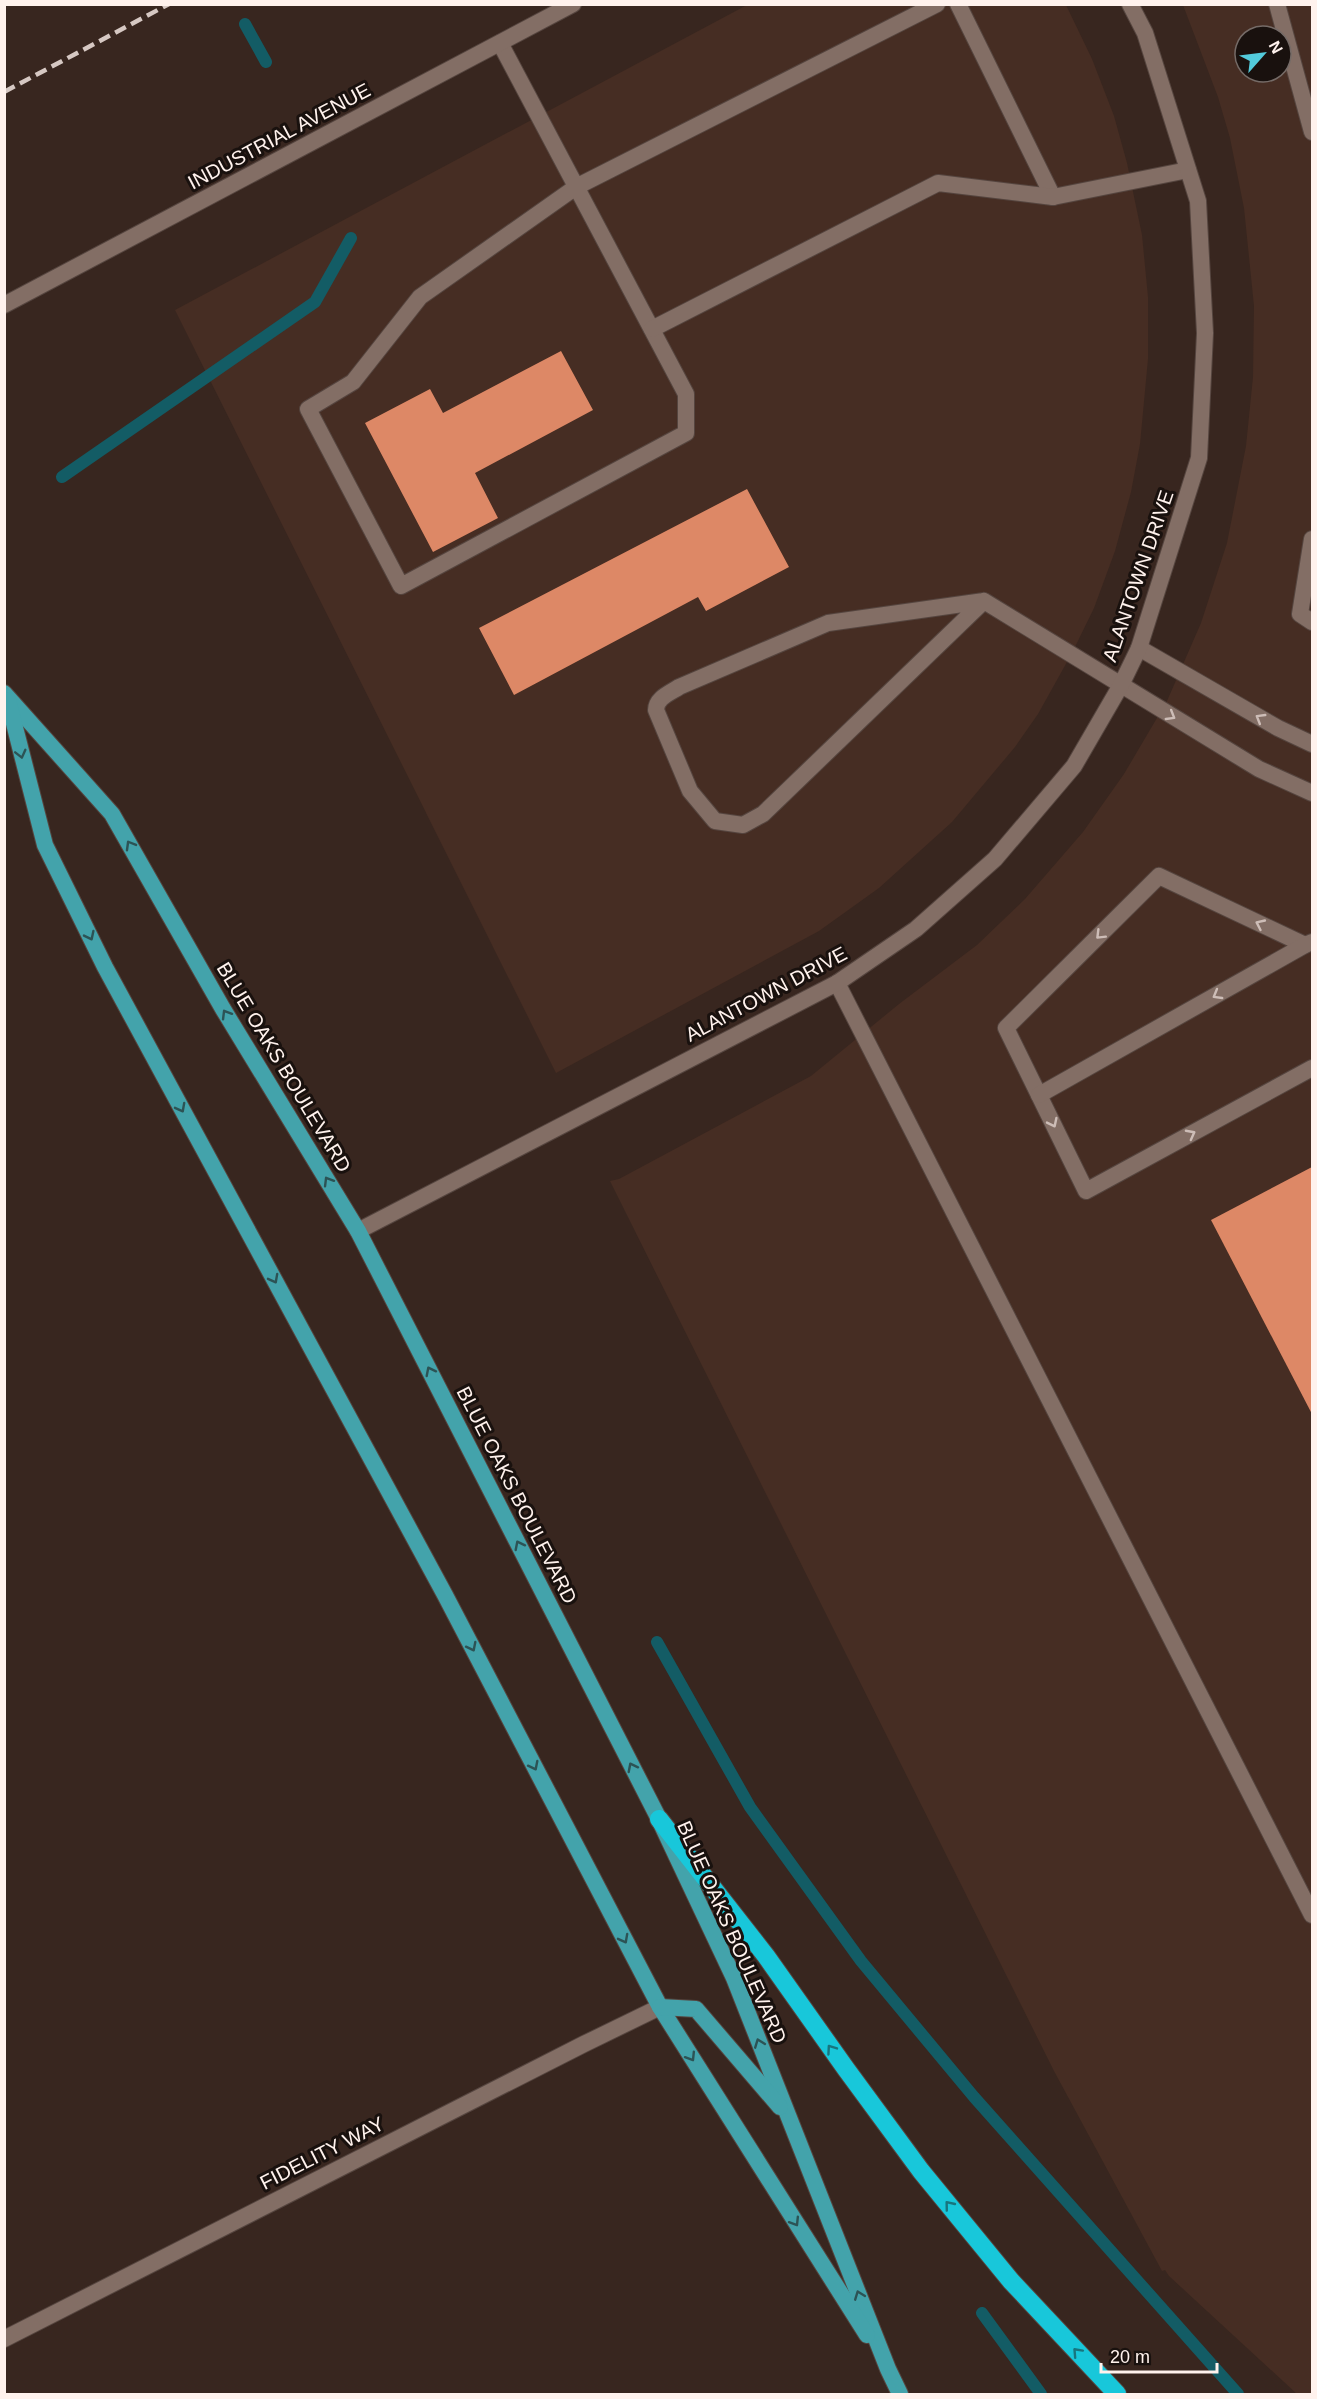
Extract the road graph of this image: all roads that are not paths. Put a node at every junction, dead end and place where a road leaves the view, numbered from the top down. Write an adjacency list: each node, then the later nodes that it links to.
1 (573, 4): 6 (street, INDUSTRIAL AVENUE)
2 (937, 4): 9 (street)
3 (958, 4): 10 (street)
4 (1130, 4): 8 (street, ALANTOWN DRIVE)
5 (1277, 4): 7 (street)
6 (500, 44): 9 (street); 11 (street, INDUSTRIAL AVENUE)
7 (1312, 132)
8 (1188, 170): 10 (street); 16 (street, ALANTOWN DRIVE)
9 (576, 187): 12 (street); 12 (street)
10 (1053, 198): 12 (street)
11 (4, 305)
12 (652, 329)
13 (1312, 539): 15 (street)
14 (984, 602): 14 (street); 17 (street)
15 (1312, 622)
16 (1139, 648): 17 (street, ALANTOWN DRIVE); 19 (street, one-way to 16)
17 (1122, 686): 20 (street, one-way to 20); 22 (street, ALANTOWN DRIVE)
18 (6, 695): 25 (main road, BLUE OAKS BOULEVARD, one-way to 18); 28 (main road, BLUE OAKS BOULEVARD, one-way to 28)
19 (1312, 744)
20 (1312, 793)
21 (1309, 943): 24 (street, one-way to 24); 24 (street, one-way to 24)
22 (837, 983): 25 (street, ALANTOWN DRIVE); 27 (street)
23 (1312, 1068): 24 (street, one-way to 23)
24 (1040, 1095)
25 (358, 1231): 26 (main road, BLUE OAKS BOULEVARD, one-way to 25)
26 (659, 1819): 29 (main road, BLUE OAKS BOULEVARD, one-way to 26); 33 (highway, one-way to 26)
27 (1312, 1915)
28 (660, 2007): 29 (main road); 30 (street, FIDELITY WAY); 31 (main road, BLUE OAKS BOULEVARD, one-way to 31)
29 (788, 2117): 31 (main road, BLUE OAKS BOULEVARD, one-way to 29)
30 (4, 2339)
31 (888, 2369): 32 (main road, BLUE OAKS BOULEVARD)
32 (900, 2394)
33 (1117, 2394)

